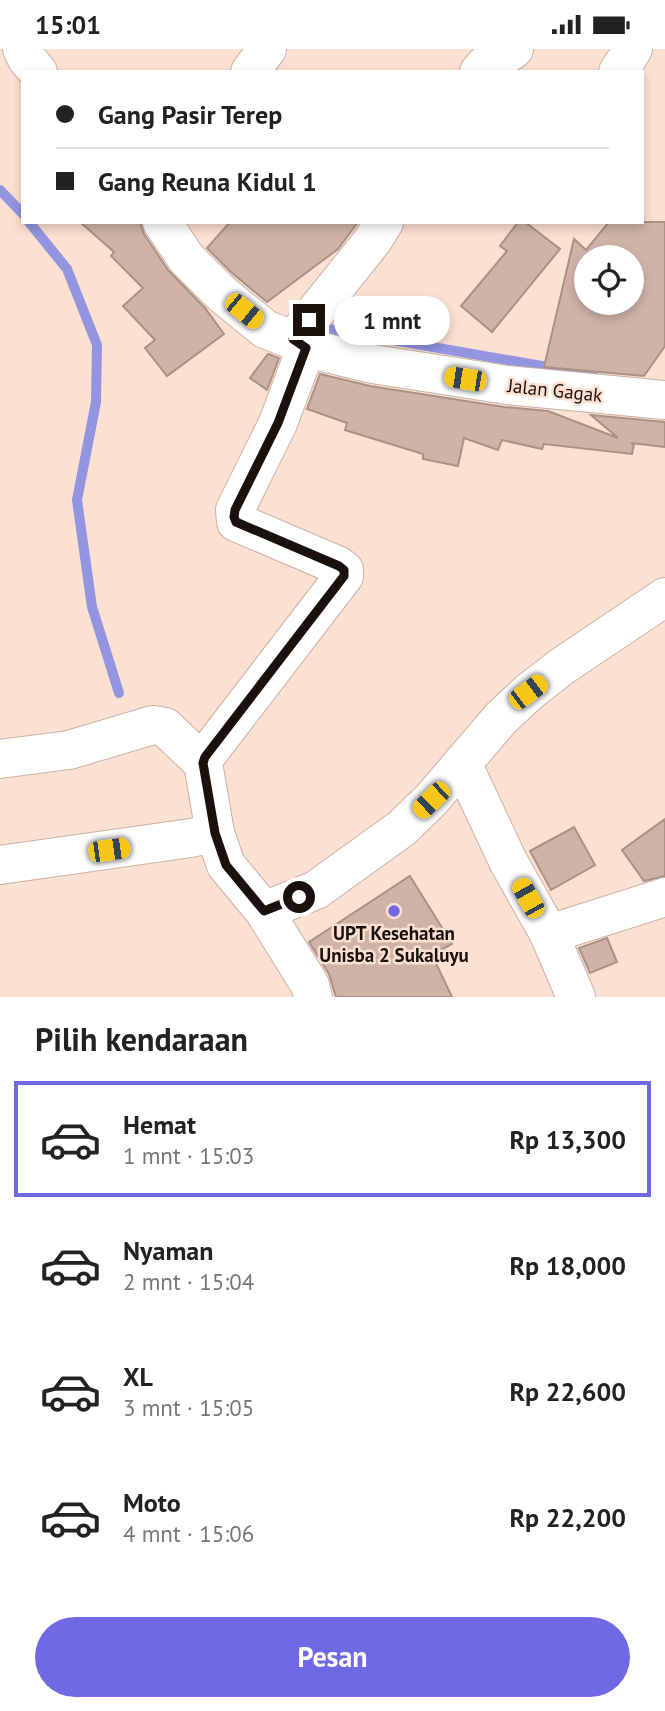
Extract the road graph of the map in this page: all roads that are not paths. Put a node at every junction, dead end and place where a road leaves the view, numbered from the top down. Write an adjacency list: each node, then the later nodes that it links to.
1 (22, 49): 4 (street)
2 (267, 49): 5 (street)
3 (633, 49): 6 (street)
4 (36, 70)
5 (251, 70)
6 (619, 70)
7 (163, 224): 9 (street, Jalan Gagak)
8 (383, 224): 9 (street)
9 (299, 344): 10 (street, Jalan Gagak); 13 (street)
10 (665, 400)
11 (665, 597): 14 (street)
12 (0, 759): 13 (street)
13 (203, 763): 15 (street)
14 (462, 763): 18 (street); 19 (street)
15 (203, 836): 16 (street); 18 (street)
16 (0, 865)
17 (665, 897): 19 (street)
18 (264, 911): 20 (street)
19 (549, 934): 21 (street)
20 (313, 997)
21 (576, 997)

